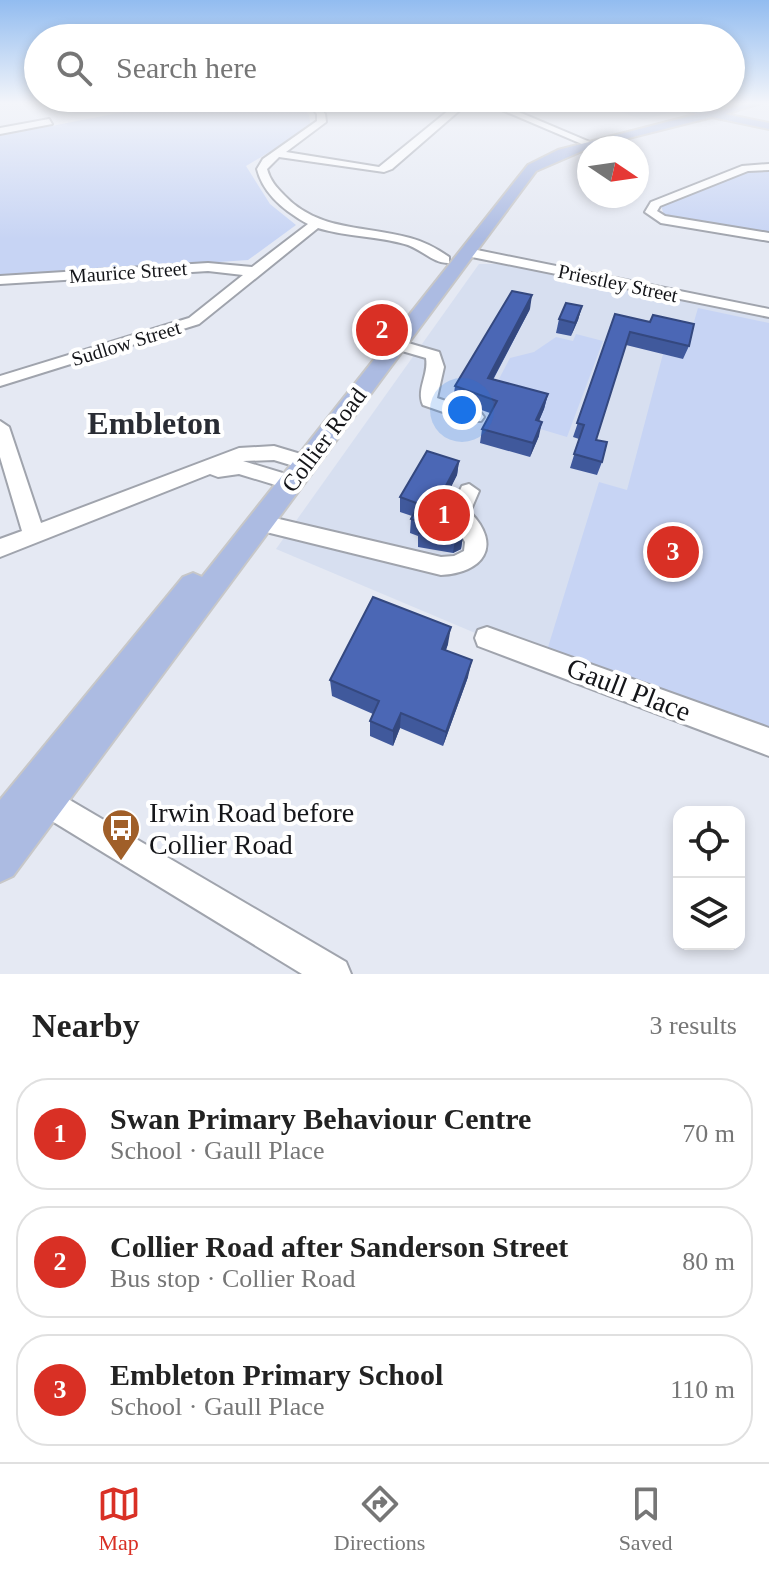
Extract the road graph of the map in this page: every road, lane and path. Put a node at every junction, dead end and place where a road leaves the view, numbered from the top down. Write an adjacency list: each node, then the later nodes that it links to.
1 (287, 147): 5 (street)
2 (411, 147): 5 (street)
3 (553, 147): 10 (main road, Collier Road)
4 (575, 147): 9 (main road, Collier Road)
5 (278, 154): 7 (street)
6 (769, 167): 8 (street)
7 (315, 224): 10 (street); 11 (street, Sudlow Street)
8 (769, 237)
9 (467, 252): 13 (street, Priestley Street); 14 (main road, Collier Road)
10 (446, 253): 14 (main road, Collier Road)
11 (257, 272): 12 (street, Maurice Street); 15 (street, Sudlow Street)
12 (0, 280)
13 (769, 313)
14 (390, 342): 16 (street); 18 (main road, Collier Road)
15 (0, 381)
16 (475, 417)
17 (0, 427): 21 (street)
18 (292, 470): 20 (main road, Collier Road); 21 (street); 25 (main road, Collier Road)
19 (469, 491): 20 (street)
20 (262, 523): 25 (main road, Collier Road)
21 (34, 535): 22 (street)
22 (0, 548)
23 (487, 638): 24 (street, Gaull Place)
24 (769, 742)
25 (38, 797): 26 (main road, Collier Road); 27 (main road, Collier Road); 28 (street)
26 (0, 829)
27 (0, 863)
28 (334, 974)

